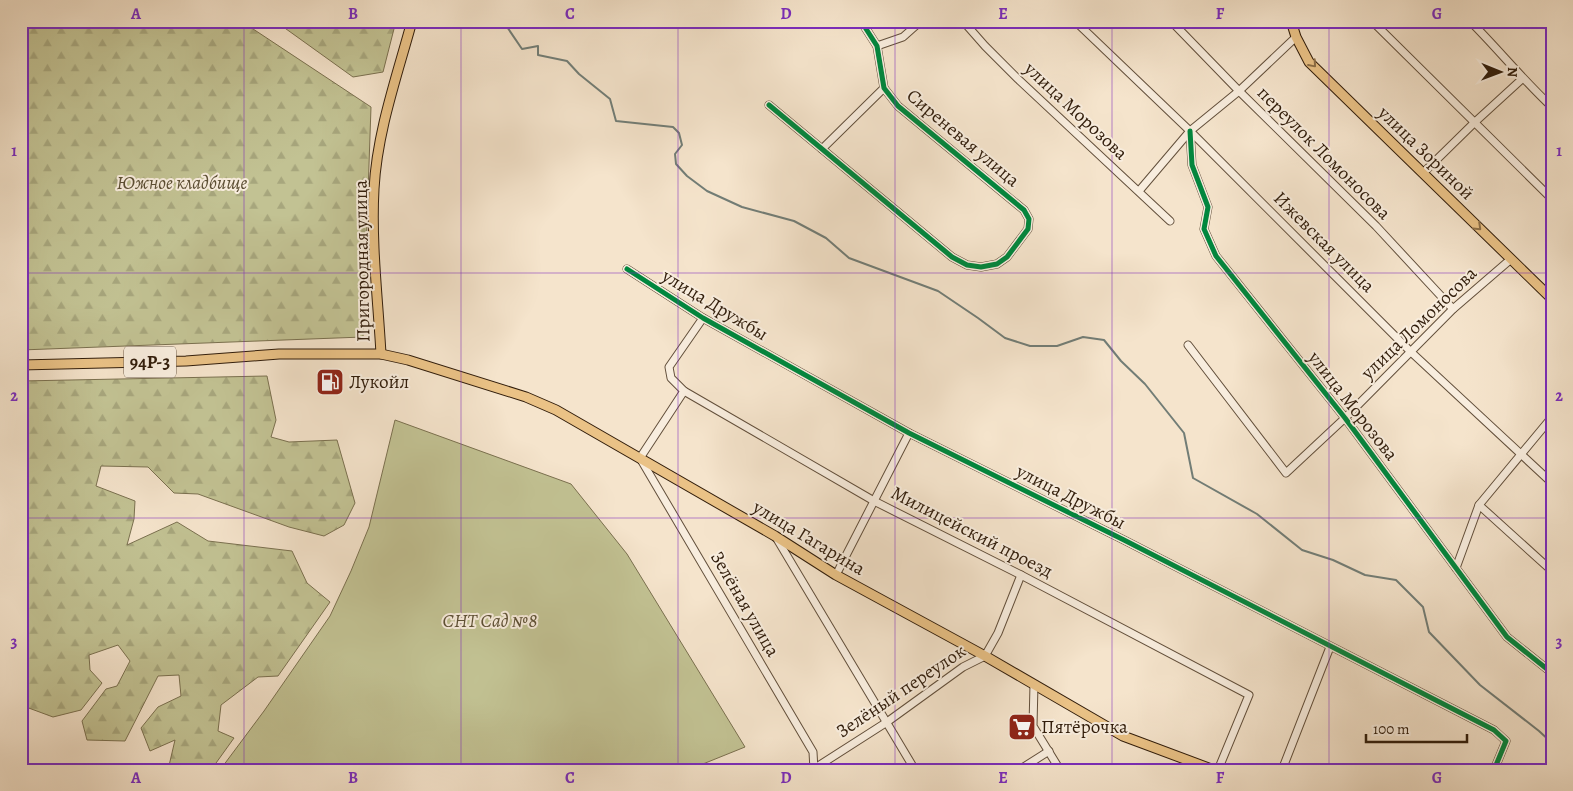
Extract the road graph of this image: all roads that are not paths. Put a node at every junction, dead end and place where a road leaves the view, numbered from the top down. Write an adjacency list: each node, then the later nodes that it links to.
1 (412, 21): 31 (main road, Пригородная улица)
2 (861, 21): 11 (street)
3 (921, 21): 11 (street)
4 (963, 21): 21 (street, улица Морозова)
5 (1075, 21): 18 (street, Ижевская улица)
6 (1171, 21): 14 (street, переулок Ломоносова)
7 (1291, 21): 10 (main road, улица Зориной)
8 (1372, 21): 17 (street)
9 (1470, 21): 12 (street)
10 (1296, 38): 14 (street); 20 (main road, улица Зориной, one-way to 20)
11 (877, 46): 13 (street)
12 (1522, 78): 16 (street); 17 (street)
13 (884, 88): 19 (street); 19 (street, Сиреневая улица)
14 (1239, 91): 18 (street); 27 (street, переулок Ломоносова)
15 (769, 105): 19 (street)
16 (1552, 107)
17 (1475, 122): 20 (street); 22 (street)
18 (1190, 131): 21 (street); 30 (street, Ижевская улица); 35 (street, улица Морозова)
19 (822, 149)
20 (1423, 174): 24 (main road, улица Зориной, one-way to 24)
21 (1139, 191): 23 (street, улица Морозова)
22 (1552, 199)
23 (1170, 221)
24 (1511, 259): 26 (main road, улица Зориной); 27 (street, улица Ломоносова)
25 (627, 269): 28 (street, улица Дружбы)
26 (1552, 299)
27 (1453, 309): 30 (street, улица Ломоносова)
28 (703, 318): 33 (street); 36 (street, улица Дружбы)
29 (1188, 345): 35 (street, улица Ломоносова)
30 (1410, 352): 35 (street, улица Ломоносова); 37 (street, Ижевская улица)
31 (381, 354): 32 (main road, 94Р-3); 38 (main road, улица Гагарина)
32 (21, 365)
33 (684, 391): 38 (street); 40 (street, Милицейский проезд)
34 (1552, 417): 37 (street)
35 (1345, 418): 43 (street, улица Морозова)
36 (909, 433): 40 (street); 47 (street, улица Дружбы)
37 (1521, 454): 39 (street, Ижевская улица); 41 (street)
38 (640, 458): 42 (main road, улица Гагарина); 53 (street, Зелёная улица)
39 (1552, 483)
40 (874, 501): 45 (street); 46 (street, Милицейский проезд)
41 (1479, 505): 43 (street); 44 (street)
42 (776, 536): 45 (main road, улица Гагарина); 51 (street)
43 (1456, 568): 49 (street, улица Морозова)
44 (1552, 571)
45 (836, 575): 48 (main road, улица Гагарина)
46 (1021, 575): 48 (street, Зелёный переулок); 58 (street, Милицейский проезд)
47 (1330, 647): 59 (street); 60 (street, улица Дружбы)
48 (985, 656): 50 (main road, улица Гагарина); 51 (street, Зелёный переулок)
49 (1552, 673)
50 (1034, 684): 52 (street); 57 (main road, улица Гагарина)
51 (887, 722): 53 (street, Зелёный переулок); 54 (street)
52 (1049, 751): 55 (street); 56 (street)
53 (813, 769)
54 (915, 770)
55 (1019, 770)
56 (1060, 770)
57 (1214, 770)
58 (1218, 770)
59 (1282, 770)
60 (1494, 770)

